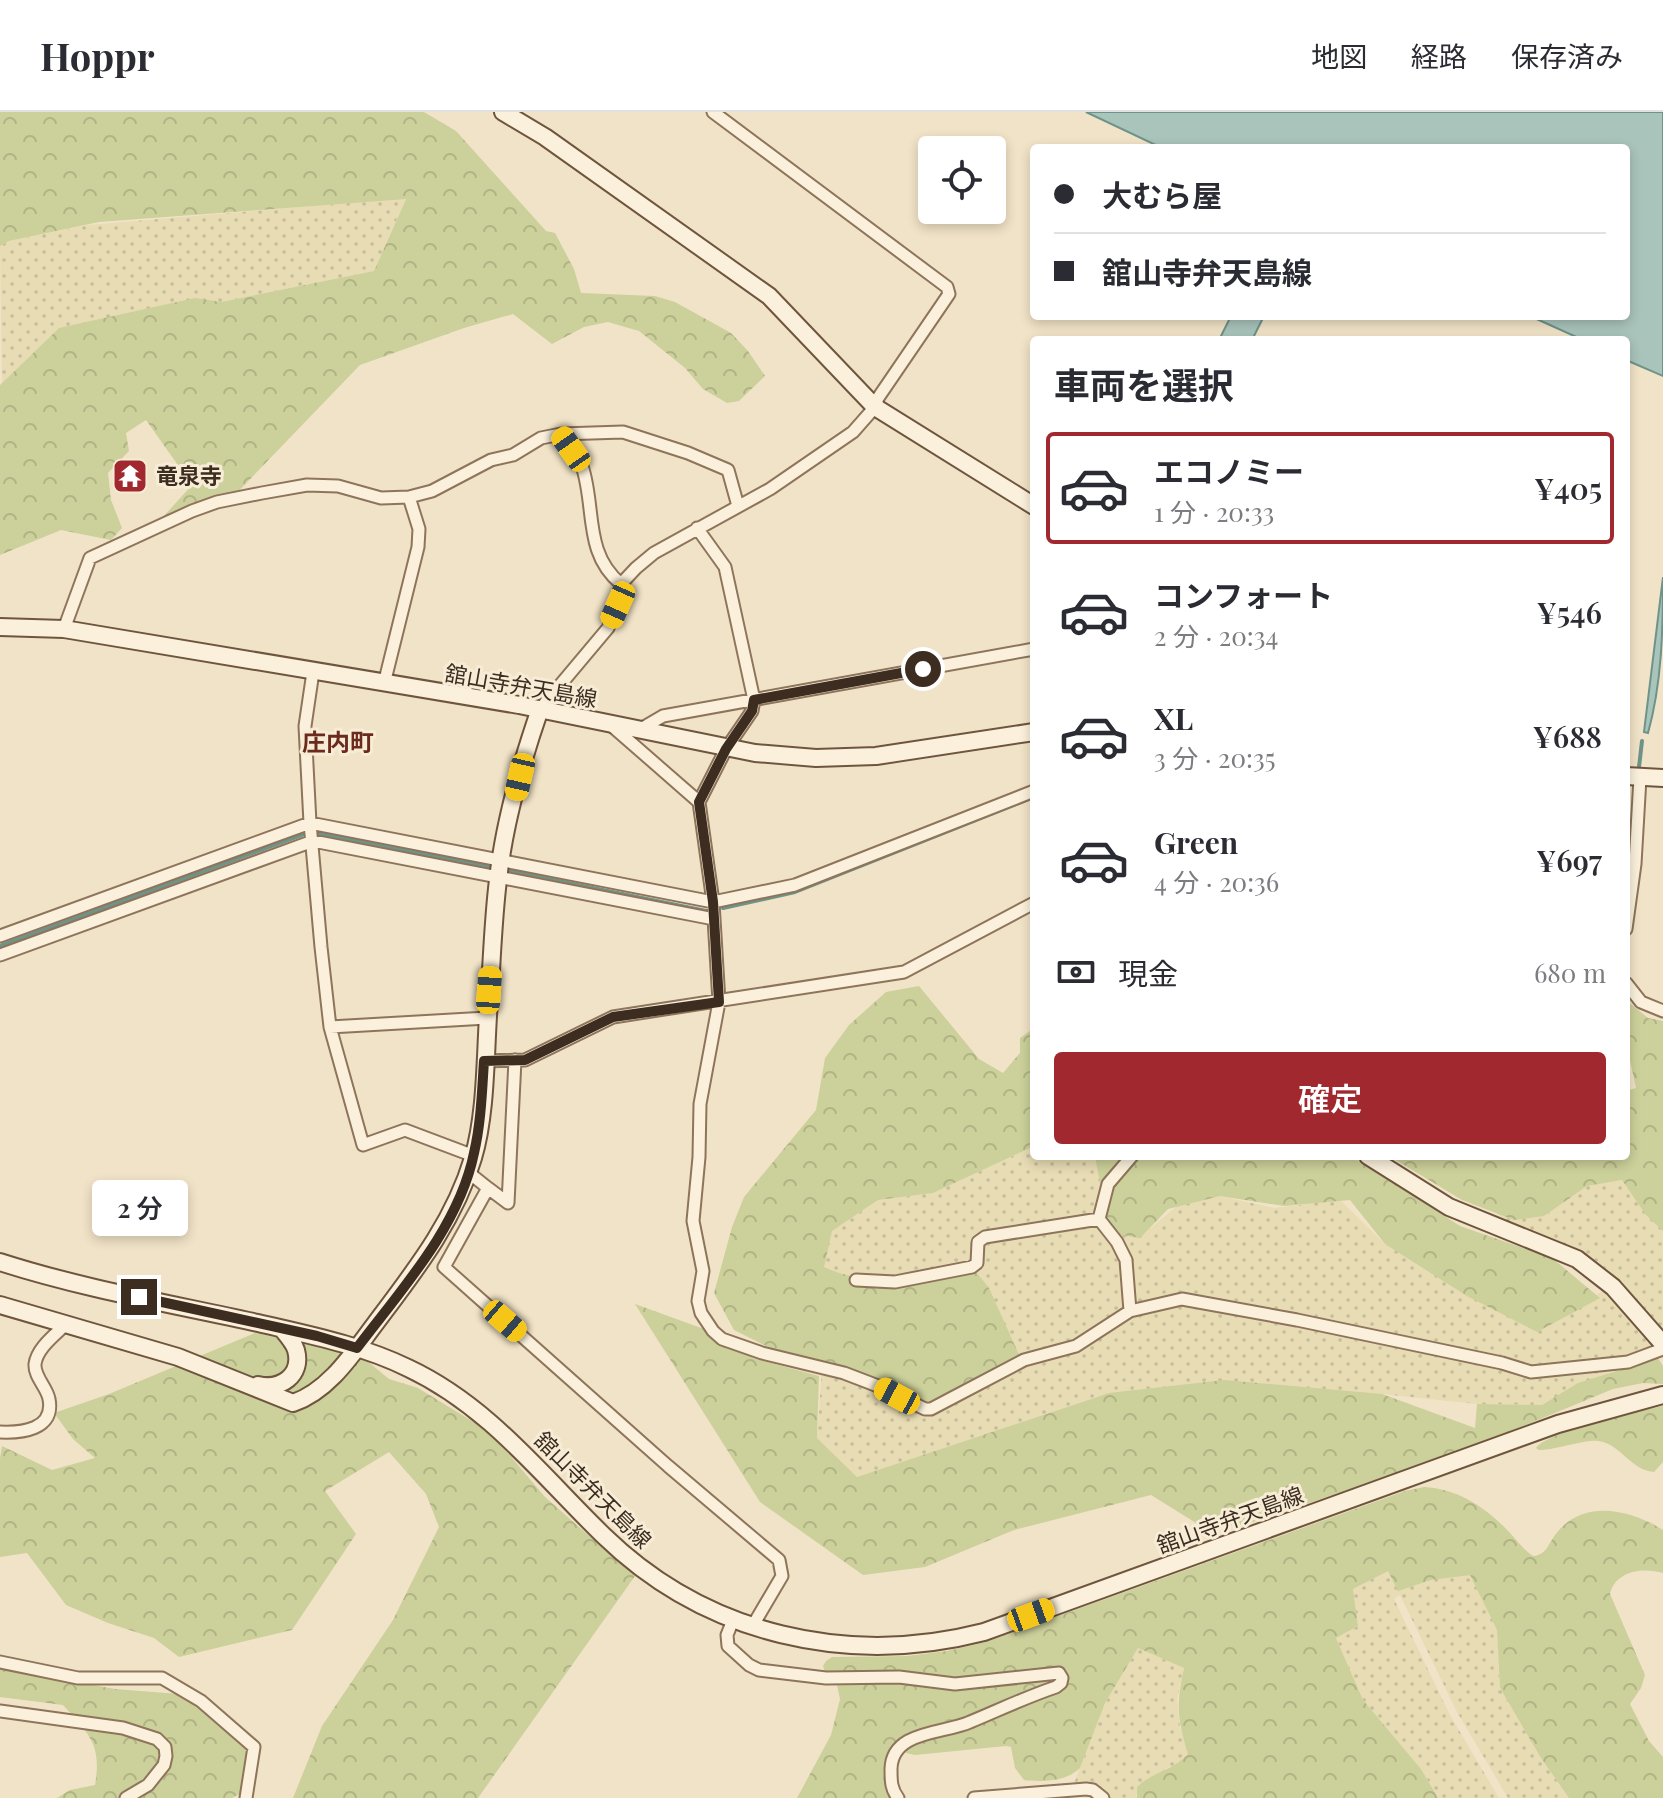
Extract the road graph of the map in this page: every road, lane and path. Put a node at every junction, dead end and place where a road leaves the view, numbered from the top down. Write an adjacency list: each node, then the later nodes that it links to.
1 (503, 112): 3 (main road)
2 (713, 112): 3 (street)
3 (875, 407): 6 (main road); 7 (street)
4 (561, 434): 5 (street); 7 (street); 9 (street)
5 (409, 497): 11 (street); 14 (street)
6 (1030, 504)
7 (738, 506): 8 (street)
8 (697, 528): 9 (street); 15 (street)
9 (621, 584): 16 (street)
10 (0, 627): 11 (main road, 舘山寺弁天島線)
11 (64, 629): 13 (main road, 舘山寺弁天島線)
12 (1030, 650): 15 (street)
13 (313, 672): 14 (main road, 舘山寺弁天島線); 25 (street)
14 (384, 684): 16 (main road, 舘山寺弁天島線)
15 (754, 700): 18 (street); 20 (street)
16 (540, 709): 17 (main road, 舘山寺弁天島線); 27 (main road)
17 (609, 724): 18 (main road, 舘山寺弁天島線); 24 (street)
18 (639, 730): 20 (main road, 舘山寺弁天島線)
19 (1030, 733): 20 (main road, 舘山寺弁天島線)
20 (726, 749): 24 (street)
21 (1633, 777): 22 (main road); 28 (street)
22 (1663, 778)
23 (1030, 793): 29 (street)
24 (699, 802): 29 (street)
25 (310, 823): 26 (street); 27 (street); 32 (street)
26 (313, 841): 27 (street); 33 (street); 38 (street)
27 (499, 869): 29 (street); 31 (street); 37 (main road)
28 (1630, 900)
29 (713, 902): 31 (street)
30 (1030, 905): 35 (street)
31 (714, 919): 35 (street)
32 (0, 936)
33 (0, 955)
34 (1630, 988): 36 (street)
35 (719, 1002): 39 (street); 50 (street)
36 (1663, 1011)
37 (487, 1018): 38 (street); 40 (main road)
38 (330, 1027): 41 (street)
39 (515, 1060): 40 (street); 45 (street)
40 (484, 1061): 41 (main road)
41 (474, 1156): 44 (main road)
42 (1129, 1160): 46 (street)
43 (1374, 1160): 53 (main road)
44 (468, 1172): 45 (street); 54 (main road)
45 (488, 1188): 59 (street)
46 (1099, 1219): 48 (street); 50 (street)
47 (0, 1262): 52 (main road, 舘山寺弁天島線)
48 (856, 1280)
49 (0, 1305): 51 (main road)
50 (1130, 1311): 53 (street)
51 (66, 1324): 55 (main road); 57 (street)
52 (282, 1329): 54 (main road, 舘山寺弁天島線); 55 (main road)
53 (1663, 1346)
54 (357, 1348): 55 (main road); 58 (main road, 舘山寺弁天島線)
55 (229, 1378)
56 (1663, 1395): 59 (main road, 舘山寺弁天島線)
57 (0, 1432)
58 (733, 1620): 59 (main road, 舘山寺弁天島線); 64 (street)
59 (752, 1627)
60 (0, 1662): 63 (street)
61 (0, 1711): 62 (street)
62 (126, 1798)
63 (246, 1798)
64 (898, 1798)
65 (974, 1798): 66 (street)
66 (1103, 1798)

